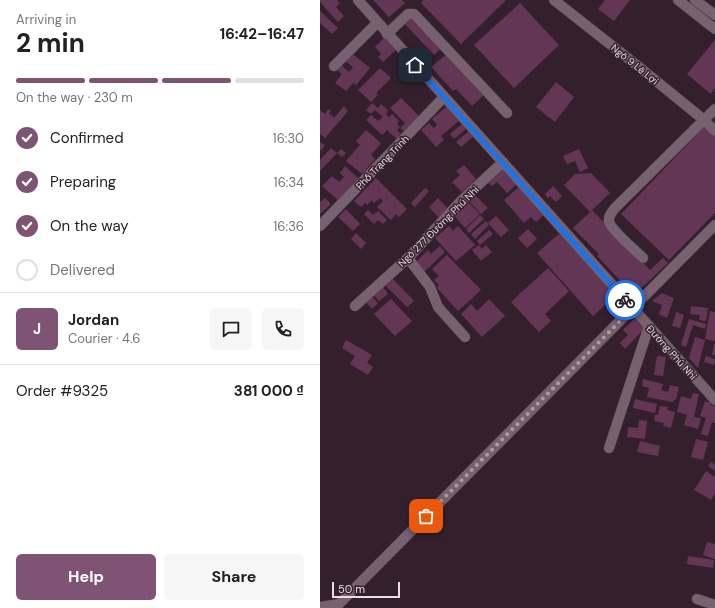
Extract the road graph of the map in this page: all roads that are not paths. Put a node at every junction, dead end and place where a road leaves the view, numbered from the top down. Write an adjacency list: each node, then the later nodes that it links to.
1 (358, 0): 6 (street, Đường Phú Nhi)
2 (554, 0): 13 (street, Ngõ 9 Lê Lợi)
3 (678, 0): 7 (street)
4 (695, 0): 5 (street)
5 (715, 15)
6 (377, 23): 8 (street, Đường Phú Nhi); 9 (street)
7 (715, 29)
8 (387, 34): 10 (street, Đường Phú Nhi); 12 (street)
9 (334, 66)
10 (444, 97): 15 (street, Đường Phú Nhi); 17 (street, Phố Trạng Trình)
11 (715, 109): 13 (street)
12 (507, 113)
13 (704, 120): 14 (street, Ngõ 9 Lê Lợi); 19 (street)
14 (715, 131)
15 (503, 162): 18 (street, Ngõ 277 Đường Phú Nhi); 21 (street, Đường Phú Nhi)
16 (715, 225): 21 (street)
17 (320, 226)
18 (408, 258): 20 (street, Ngõ 277 Đường Phú Nhi); 23 (street)
19 (643, 258)
20 (355, 306)
21 (633, 308): 22 (street, Đường Phú Nhi); 28 (street)
22 (649, 326): 24 (street, Đường Phú Nhi); 25 (street)
23 (465, 337)
24 (715, 400)
25 (609, 448)
26 (697, 599): 27 (street)
27 (715, 604)
28 (320, 607)

